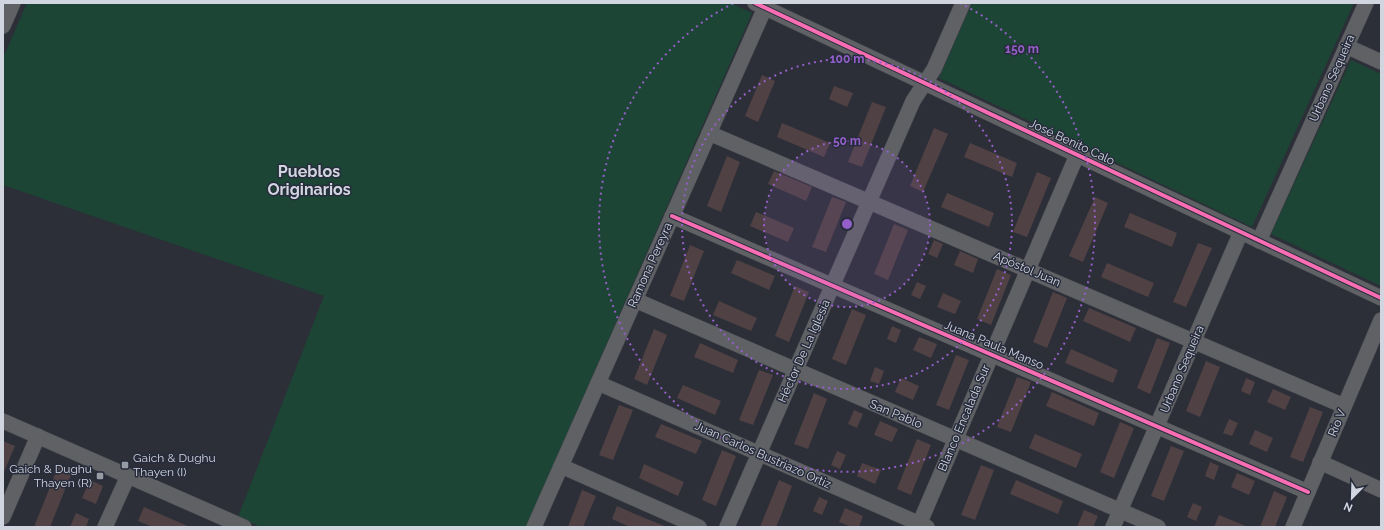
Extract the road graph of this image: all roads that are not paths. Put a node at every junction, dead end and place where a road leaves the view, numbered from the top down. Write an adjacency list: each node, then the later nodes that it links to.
1 (13, 3): 5 (street)
2 (963, 3): 8 (street, Héctor De La Iglesia)
3 (1366, 3): 6 (street, Urbano Sequeira)
4 (762, 4): 8 (street, José Benito Calo); 9 (street, Ramona Pereyra)
5 (3, 24)
6 (1346, 46): 7 (street); 14 (street, Urbano Sequeira)
7 (1381, 62)
8 (925, 83): 10 (street, José Benito Calo); 11 (street, Héctor De La Iglesia)
9 (709, 133): 11 (street, Apóstol Juan); 12 (street, Ramona Pereyra)
10 (1078, 155): 13 (street, José Benito Calo); 15 (street, Blanco Encalada Sur)
11 (869, 202): 15 (street, Apóstol Juan); 16 (street, Héctor De La Iglesia)
12 (672, 216): 16 (street, Juana Paula Manso); 18 (street, Ramona Pereyra)
13 (1241, 232): 14 (street, José Benito Calo); 20 (street, Urbano Sequeira)
14 (1259, 241): 17 (street, José Benito Calo)
15 (1028, 270): 20 (street, Apóstol Juan); 21 (street, Blanco Encalada Sur)
16 (832, 286): 21 (street, Juana Paula Manso); 22 (street, Héctor De La Iglesia)
17 (1381, 298)
18 (635, 300): 22 (street, San Pablo); 23 (street, Ramona Pereyra)
19 (1381, 320): 24 (street, Río V)
20 (1194, 341): 24 (street, Apóstol Juan); 26 (street, Urbano Sequeira)
21 (992, 355): 26 (street, Juana Paula Manso); 28 (street, Blanco Encalada Sur)
22 (796, 370): 28 (street, San Pablo); 29 (street, Héctor De La Iglesia)
23 (598, 383): 29 (street, Juan Carlos Bustriazo Ortiz); 31 (street, Ramona Pereyra)
24 (1344, 406): 30 (street, Río V)
25 (3, 421): 27 (street)
26 (1157, 426): 34 (street, Juana Paula Manso); 35 (street, Urbano Sequeira)
27 (38, 436): 32 (street); 36 (street)
28 (955, 439): 35 (street, San Pablo); 38 (street, Blanco Encalada Sur)
29 (759, 454): 38 (street, Juan Carlos Bustriazo Ortiz); 43 (street, Héctor De La Iglesia)
30 (1320, 462): 33 (street); 34 (street, Río V)
31 (561, 466): 41 (street, Ramona Pereyra); 42 (street)
32 (128, 476): 37 (street); 39 (street)
33 (1381, 490)
34 (1308, 492): 46 (street, Río V)
35 (1120, 511): 44 (street, Urbano Sequeira); 45 (street, San Pablo)
36 (3, 517)
37 (213, 521): 40 (street)
38 (921, 526)
39 (105, 527)
40 (244, 527)
41 (534, 527)
42 (700, 527)
43 (727, 527)
44 (1113, 527)
45 (1158, 527)
46 (1293, 527)

